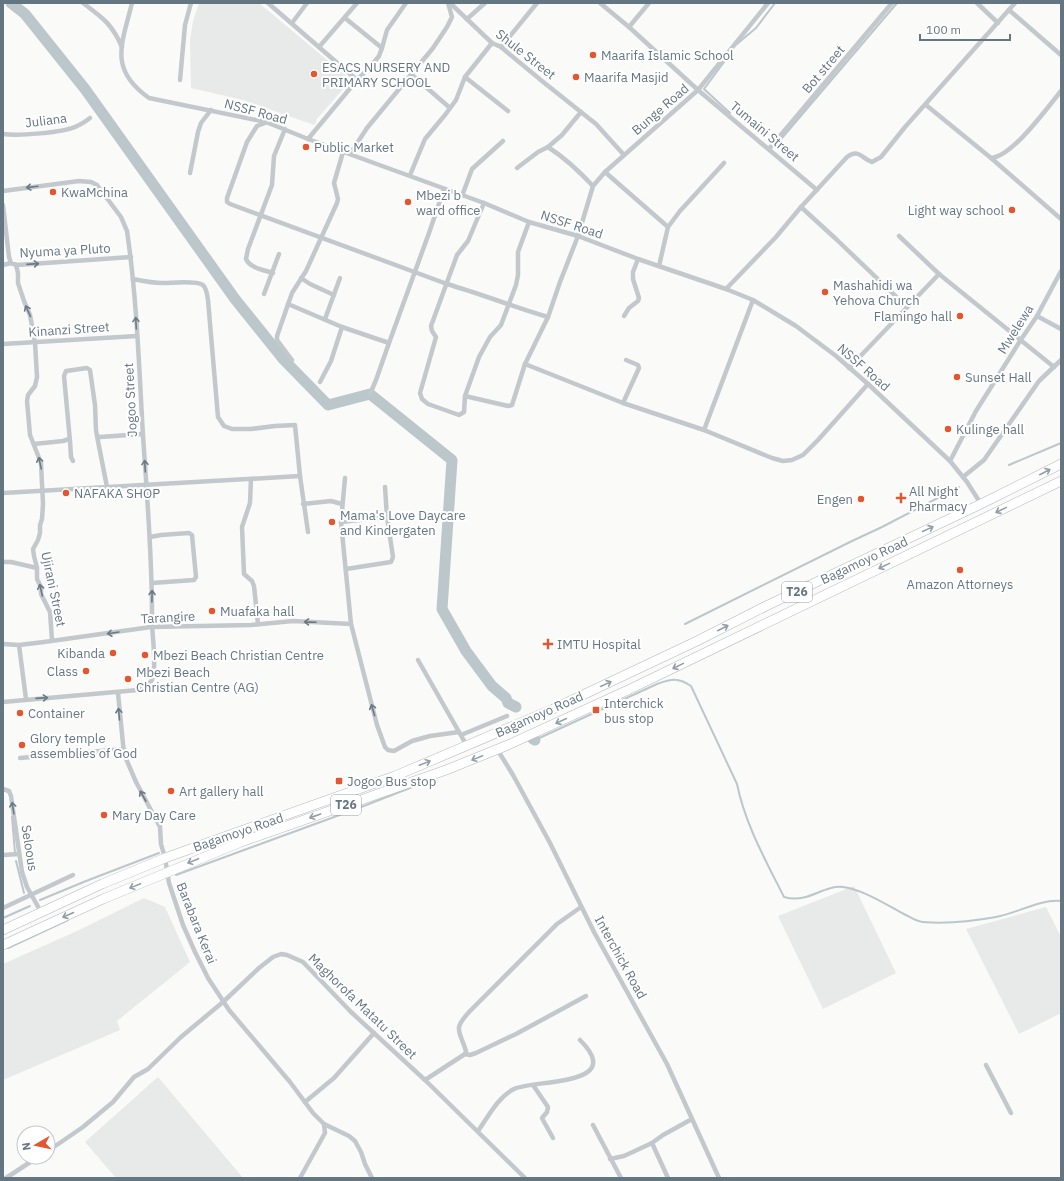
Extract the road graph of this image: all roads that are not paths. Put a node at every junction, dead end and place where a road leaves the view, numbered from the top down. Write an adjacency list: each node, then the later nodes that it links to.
1 (83, 3): 24 (street)
2 (132, 3): 24 (street)
3 (191, 3): 31 (street)
4 (268, 3): 21 (street)
5 (307, 3): 21 (street)
6 (357, 3): 18 (street)
7 (406, 3): 27 (street)
8 (449, 3): 19 (street, Shule Street); 29 (street)
9 (485, 3): 19 (street)
10 (537, 3): 26 (street)
11 (600, 3): 22 (street, Tumaini Street)
12 (649, 3): 22 (street)
13 (768, 3): 33 (street, Bunge Road)
14 (892, 3): 47 (street, Bot street)
15 (977, 3): 20 (street)
16 (1015, 3): 17 (street)
17 (1009, 10): 20 (street); 28 (street)
18 (344, 18): 25 (street); 27 (street)
19 (468, 19): 23 (street, Shule Street)
20 (998, 22): 35 (street)
21 (292, 23): 25 (street)
22 (629, 27): 33 (street, Tumaini Street)
23 (492, 43): 26 (street, Shule Street); 30 (street)
24 (122, 47): 37 (street, NSSF Road)
25 (319, 47): 32 (street)
26 (501, 47): 39 (street, Shule Street)
27 (382, 48): 32 (street)
28 (1061, 55)
29 (411, 74): 36 (street); 49 (street)
30 (465, 77): 36 (street); 38 (street)
31 (180, 80)
32 (356, 80): 44 (street)
33 (698, 90): 47 (street, Tumaini Street); 50 (street, Bunge Road)
34 (1061, 91): 51 (street)
35 (926, 105): 51 (street); 59 (street)
36 (450, 108): 56 (street)
37 (211, 110): 41 (street, NSSF Road); 55 (street)
38 (508, 111)
39 (581, 112): 46 (street); 50 (street, Shule Street)
40 (90, 118): 43 (street, Juliana)
41 (266, 122): 42 (street, NSSF Road); 65 (street)
42 (285, 129): 44 (street, NSSF Road); 65 (street)
43 (3, 134)
44 (308, 139): 48 (street, NSSF Road)
45 (503, 141): 61 (street)
46 (548, 147): 53 (street); 57 (street)
47 (769, 149): 59 (street, Tumaini Street)
48 (343, 152): 49 (street, NSSF Road); 71 (street)
49 (350, 154): 56 (street, NSSF Road)
50 (624, 155): 54 (street, Bunge Road)
51 (991, 158): 66 (street)
52 (724, 164): 68 (street)
53 (518, 168)
54 (605, 172): 57 (street, Bunge Road); 68 (street)
55 (190, 173)
56 (410, 175): 58 (street, NSSF Road)
57 (594, 186): 69 (street, Bunge Road)
58 (444, 189): 61 (street, NSSF Road); 79 (street)
59 (817, 190): 64 (street)
60 (3, 191): 73 (street, Jogoo Street, one-way to 60)
61 (462, 196): 62 (street, NSSF Road)
62 (484, 203): 67 (street, NSSF Road); 85 (street)
63 (3, 205): 75 (street, Nyuma ya Pluto)
64 (801, 207): 86 (street); 92 (street)
65 (261, 214): 71 (street); 80 (street)
66 (1061, 219)
67 (529, 222): 69 (street, NSSF Road); 91 (street)
68 (668, 227): 77 (street)
69 (578, 236): 74 (street, NSSF Road); 95 (street, Bunge Road)
70 (899, 236): 81 (street)
71 (323, 238): 79 (street); 82 (street)
72 (279, 254): 80 (street)
73 (130, 257): 75 (street, Nyuma ya Pluto, one-way to 73); 84 (street, Jogoo Street)
74 (638, 259): 77 (street, NSSF Road); 93 (street)
75 (13, 264): 76 (street); 101 (street, Ujirani Street, one-way to 75)
76 (3, 265)
77 (659, 266): 86 (street, NSSF Road)
78 (1061, 271): 94 (street, Mwelewa)
79 (415, 272): 85 (street); 102 (street)
80 (273, 273): 87 (street)
81 (939, 274): 92 (street); 100 (street)
82 (301, 278): 88 (street); 90 (street)
83 (340, 278): 88 (street)
84 (133, 279): 99 (street, Jogoo Street, one-way to 84); 123 (street)
85 (447, 284): 91 (street); 113 (street)
86 (726, 289): 89 (street, NSSF Road)
87 (264, 294)
88 (334, 295): 96 (street)
89 (753, 300): 109 (street, NSSF Road); 115 (street)
90 (288, 304): 96 (street); 104 (street)
91 (509, 306): 95 (street); 113 (street)
92 (907, 307): 109 (street)
93 (624, 316)
94 (1037, 316): 98 (street); 100 (street, Mwelewa)
95 (548, 317): 107 (street, Bunge Road)
96 (325, 319): 97 (street)
97 (342, 327): 102 (street); 110 (street)
98 (1061, 329)
99 (137, 336): 101 (street, Kinanzi Street); 116 (street, Jogoo Street)
100 (1020, 341): 108 (street); 121 (street, Mwelewa)
101 (35, 342): 103 (street, Kinanzi Street); 119 (street, Ujirani Street)
102 (389, 343): 112 (street)
103 (3, 344)
104 (292, 360)
105 (626, 360): 114 (street)
106 (1061, 360): 108 (street)
107 (525, 364): 113 (street, Bunge Road); 114 (street)
108 (1054, 367): 124 (street)
109 (849, 368): 111 (street, NSSF Road)
110 (320, 382)
111 (868, 384): 115 (street); 121 (street, NSSF Road)
112 (370, 394)
113 (465, 396)
114 (623, 403): 115 (street)
115 (704, 430)
116 (143, 434): 117 (street); 128 (street, Jogoo Street, one-way to 116)
117 (97, 436): 118 (street); 129 (street)
118 (69, 439): 119 (street); 120 (street)
119 (34, 444): 131 (street, Ujirani Street, one-way to 119)
120 (73, 461)
121 (950, 461): 124 (street, NSSF Road)
122 (1061, 464): 135 (highway, Bagamoyo Road / T26, one-way to 122)
123 (300, 476): 126 (street); 133 (street)
124 (963, 477): 135 (street, NSSF Road)
125 (345, 478): 134 (street)
126 (251, 479): 128 (street); 144 (street)
127 (1061, 481): 158 (highway, Bagamoyo Road / T26, one-way to 158)
128 (146, 486): 129 (street); 139 (street, Jogoo Street)
129 (107, 487): 131 (street)
130 (385, 487): 136 (street)
131 (43, 491): 132 (street); 141 (street, Ujirani Street)
132 (3, 493)
133 (303, 504): 134 (street); 138 (street)
134 (342, 504): 137 (street)
135 (981, 504): 156 (highway, Bagamoyo Road / T26, one-way to 135)
136 (387, 517): 137 (street); 142 (street)
137 (341, 522): 142 (street)
138 (308, 532)
139 (150, 537): 143 (street, Jogoo Street); 143 (street)
140 (3, 562): 141 (street)
141 (37, 568): 147 (street, Ujirani Street, one-way to 141)
142 (346, 569): 145 (street)
143 (152, 583): 146 (street, Jogoo Street, one-way to 143)
144 (258, 624): 145 (street, Tarangire, one-way to 144); 146 (street, Tarangire)
145 (351, 624): 155 (street, one-way to 145)
146 (152, 627): 147 (street, Tarangire, one-way to 147); 151 (street, Jogoo Street)
147 (52, 640): 149 (street, Tarangire)
148 (3, 644): 149 (street, Tarangire)
149 (19, 644): 152 (street)
150 (418, 660): 155 (street)
151 (118, 693): 152 (street, Jogoo Street, one-way to 151); 157 (street, Barabara Kerai, one-way to 151)
152 (26, 699): 153 (street, Jogoo Street)
153 (3, 702)
154 (507, 716): 155 (street)
155 (460, 733): 156 (street)
156 (467, 746): 163 (highway, Bagamoyo Road / T26, one-way to 156)
157 (124, 749): 159 (street); 163 (street, Barabara Kerai, one-way to 157)
158 (497, 749): 164 (highway, Bagamoyo Road / T26, one-way to 164); 167 (street, Interchick Road)
159 (20, 758)
160 (3, 789): 161 (street, Seloous, one-way to 160)
161 (19, 854): 162 (street); 166 (street, Seloous)
162 (3, 855)
163 (165, 858): 164 (street, Barabara Kerai); 169 (highway, Bagamoyo Road / T26)
164 (166, 872): 171 (highway, Bagamoyo Road / T26, one-way to 171); 173 (street, Barabara Kerai)
165 (73, 875): 166 (street)
166 (31, 896): 168 (street); 169 (street, Seloous)
167 (581, 907): 176 (street); 182 (street, Interchick Road)
168 (3, 908)
169 (41, 912): 170 (highway, Bagamoyo Road / T26)
170 (3, 930)
171 (3, 945)
172 (586, 996): 176 (street)
173 (223, 1002): 174 (street, Maghorofa Matatu Street); 180 (street, Barabara Kerai); 188 (street, Maghorofa Matatu Street)
174 (374, 1033): 178 (street, Maghorofa Matatu Street); 180 (street)
175 (580, 1040): 179 (street)
176 (465, 1054): 178 (street)
177 (986, 1065): 181 (street)
178 (425, 1080): 185 (street, Maghorofa Matatu Street)
179 (533, 1085): 185 (street); 186 (street)
180 (305, 1102): 183 (street, Barabara Kerai)
181 (1011, 1113)
182 (692, 1119): 187 (street); 197 (street, Interchick Road)
183 (324, 1124): 192 (street); 193 (street)
184 (593, 1125): 189 (street)
185 (478, 1131): 194 (street, Maghorofa Matatu Street)
186 (553, 1138)
187 (652, 1143): 189 (street); 196 (street)
188 (56, 1146)
189 (610, 1159): 195 (street)
190 (26, 1165): 191 (street)
191 (6, 1178)
192 (300, 1178)
193 (372, 1178)
194 (525, 1178)
195 (620, 1178)
196 (668, 1178)
197 (719, 1178)

